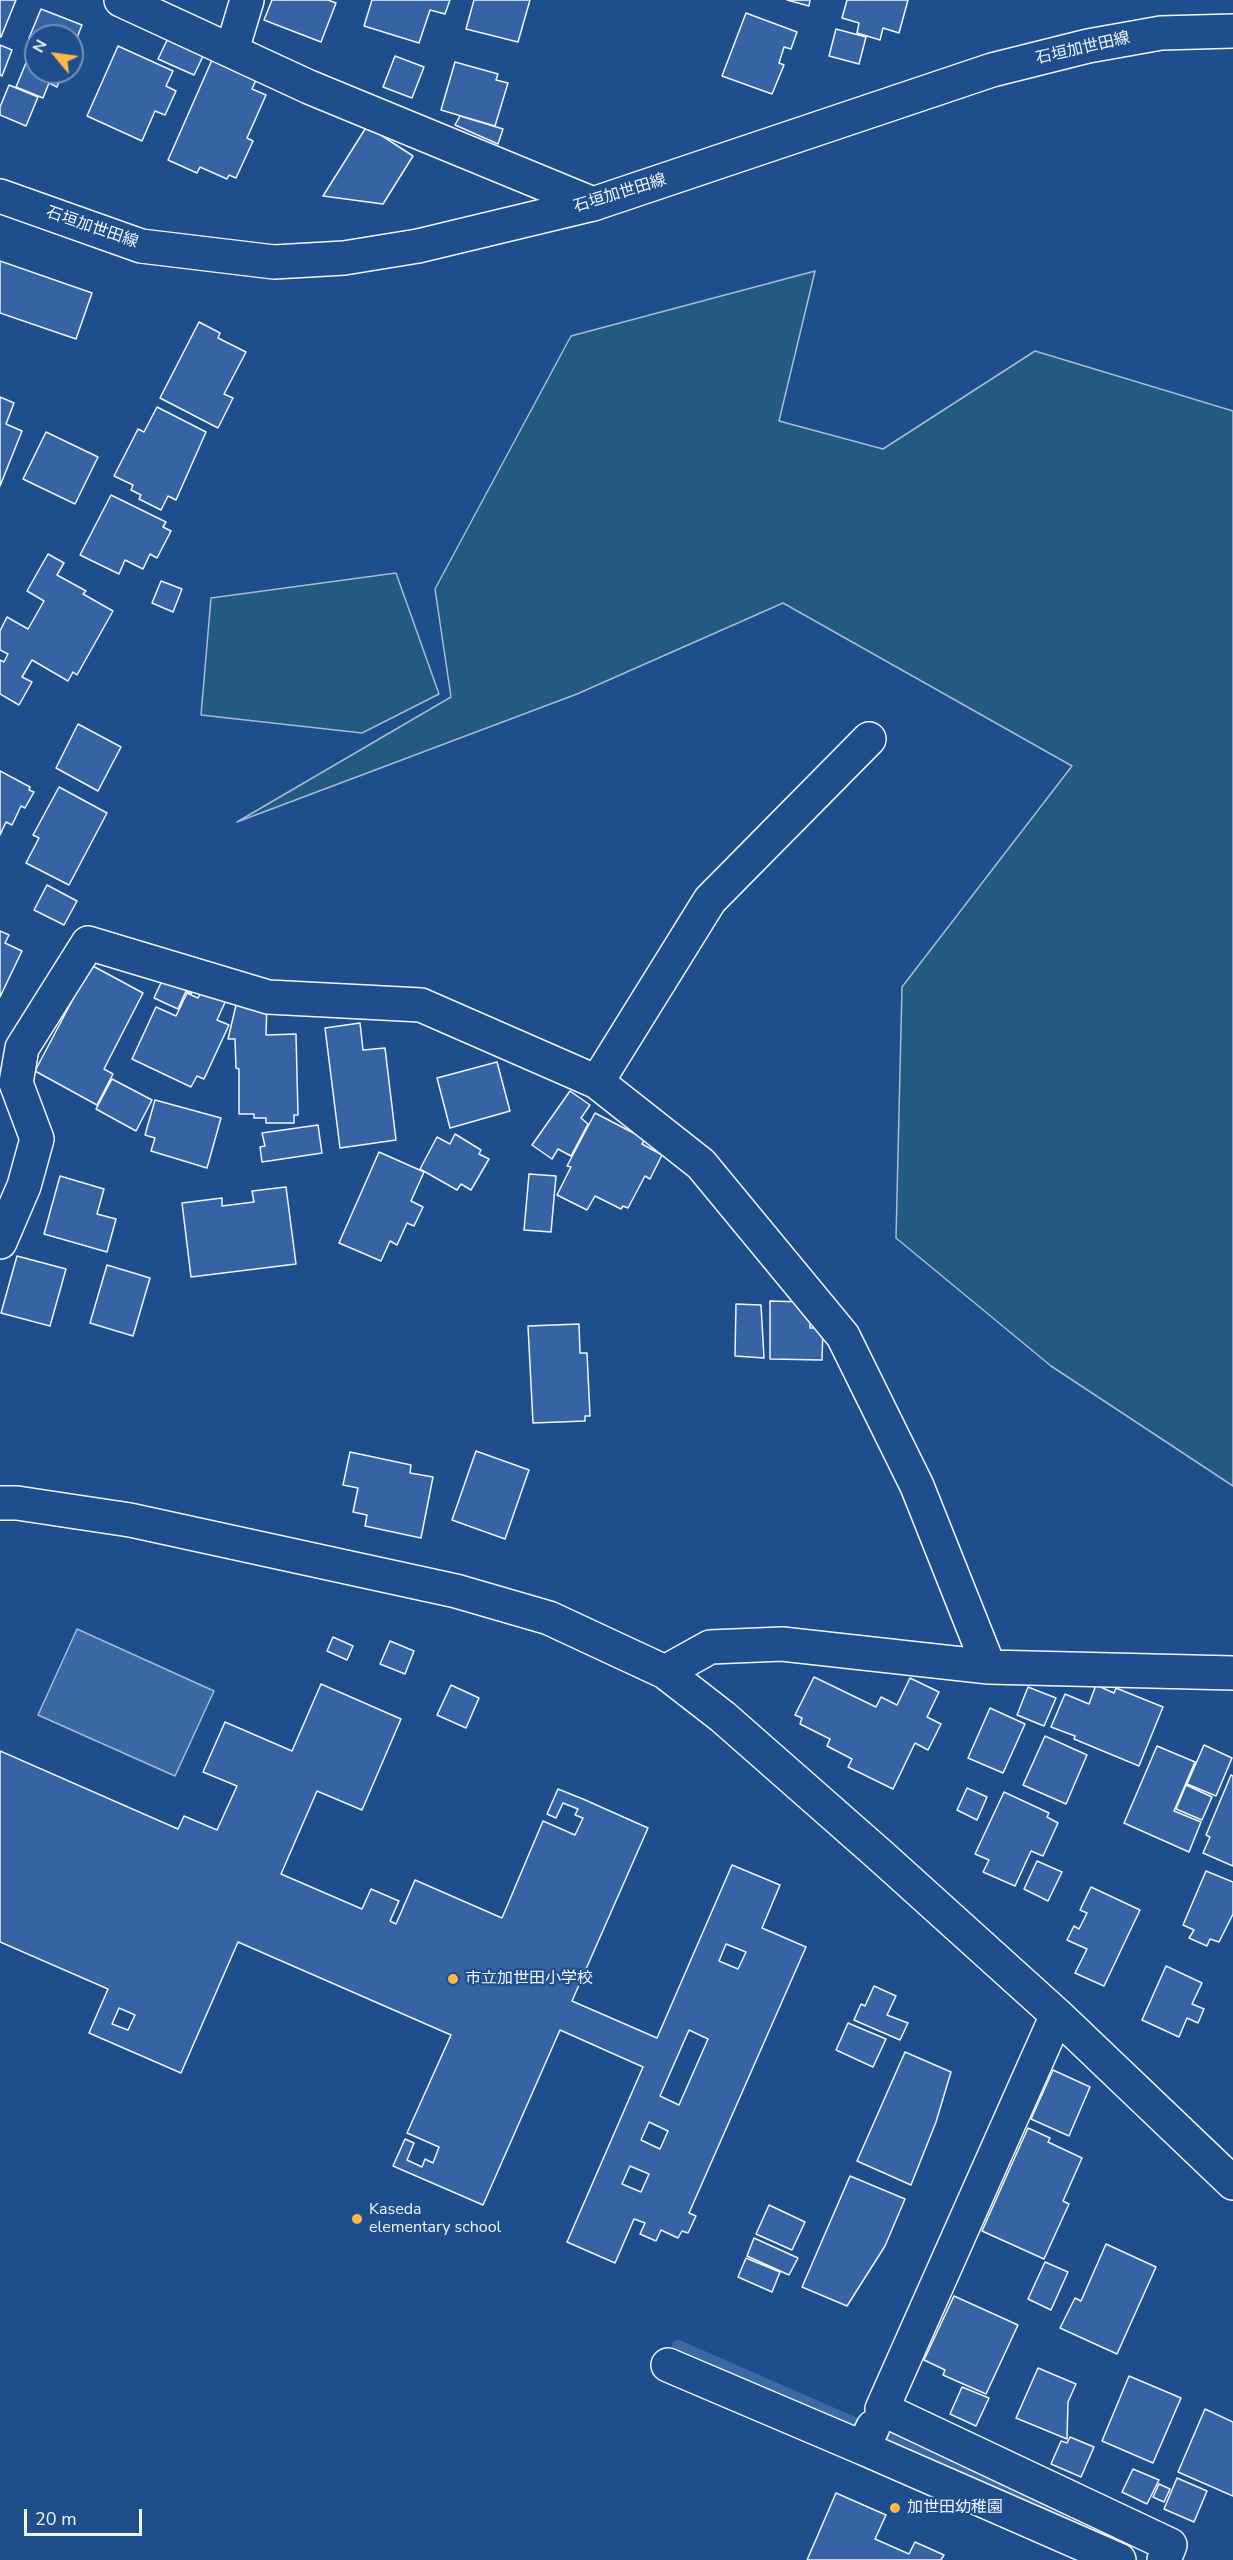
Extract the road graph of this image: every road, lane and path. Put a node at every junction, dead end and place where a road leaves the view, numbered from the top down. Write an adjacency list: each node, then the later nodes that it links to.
1 (121, 0): 4 (street)
2 (248, 0): 4 (street)
3 (1233, 31): 6 (street, 石垣加世田線)
4 (232, 50): 6 (street)
5 (0, 196): 6 (street, 石垣加世田線)
6 (593, 204)
7 (869, 739): 9 (street)
8 (11, 1045): 9 (street); 10 (street)
9 (597, 1082): 12 (street)
10 (0, 1242)
11 (0, 1503): 13 (street)
12 (989, 1667): 13 (street); 14 (street)
13 (665, 1672): 15 (street)
14 (1233, 1673)
15 (1057, 2015): 16 (street); 18 (street)
16 (1233, 2183)
17 (668, 2365): 18 (street)
18 (872, 2429): 19 (street); 20 (street)
19 (1165, 2558)
20 (1119, 2560)

